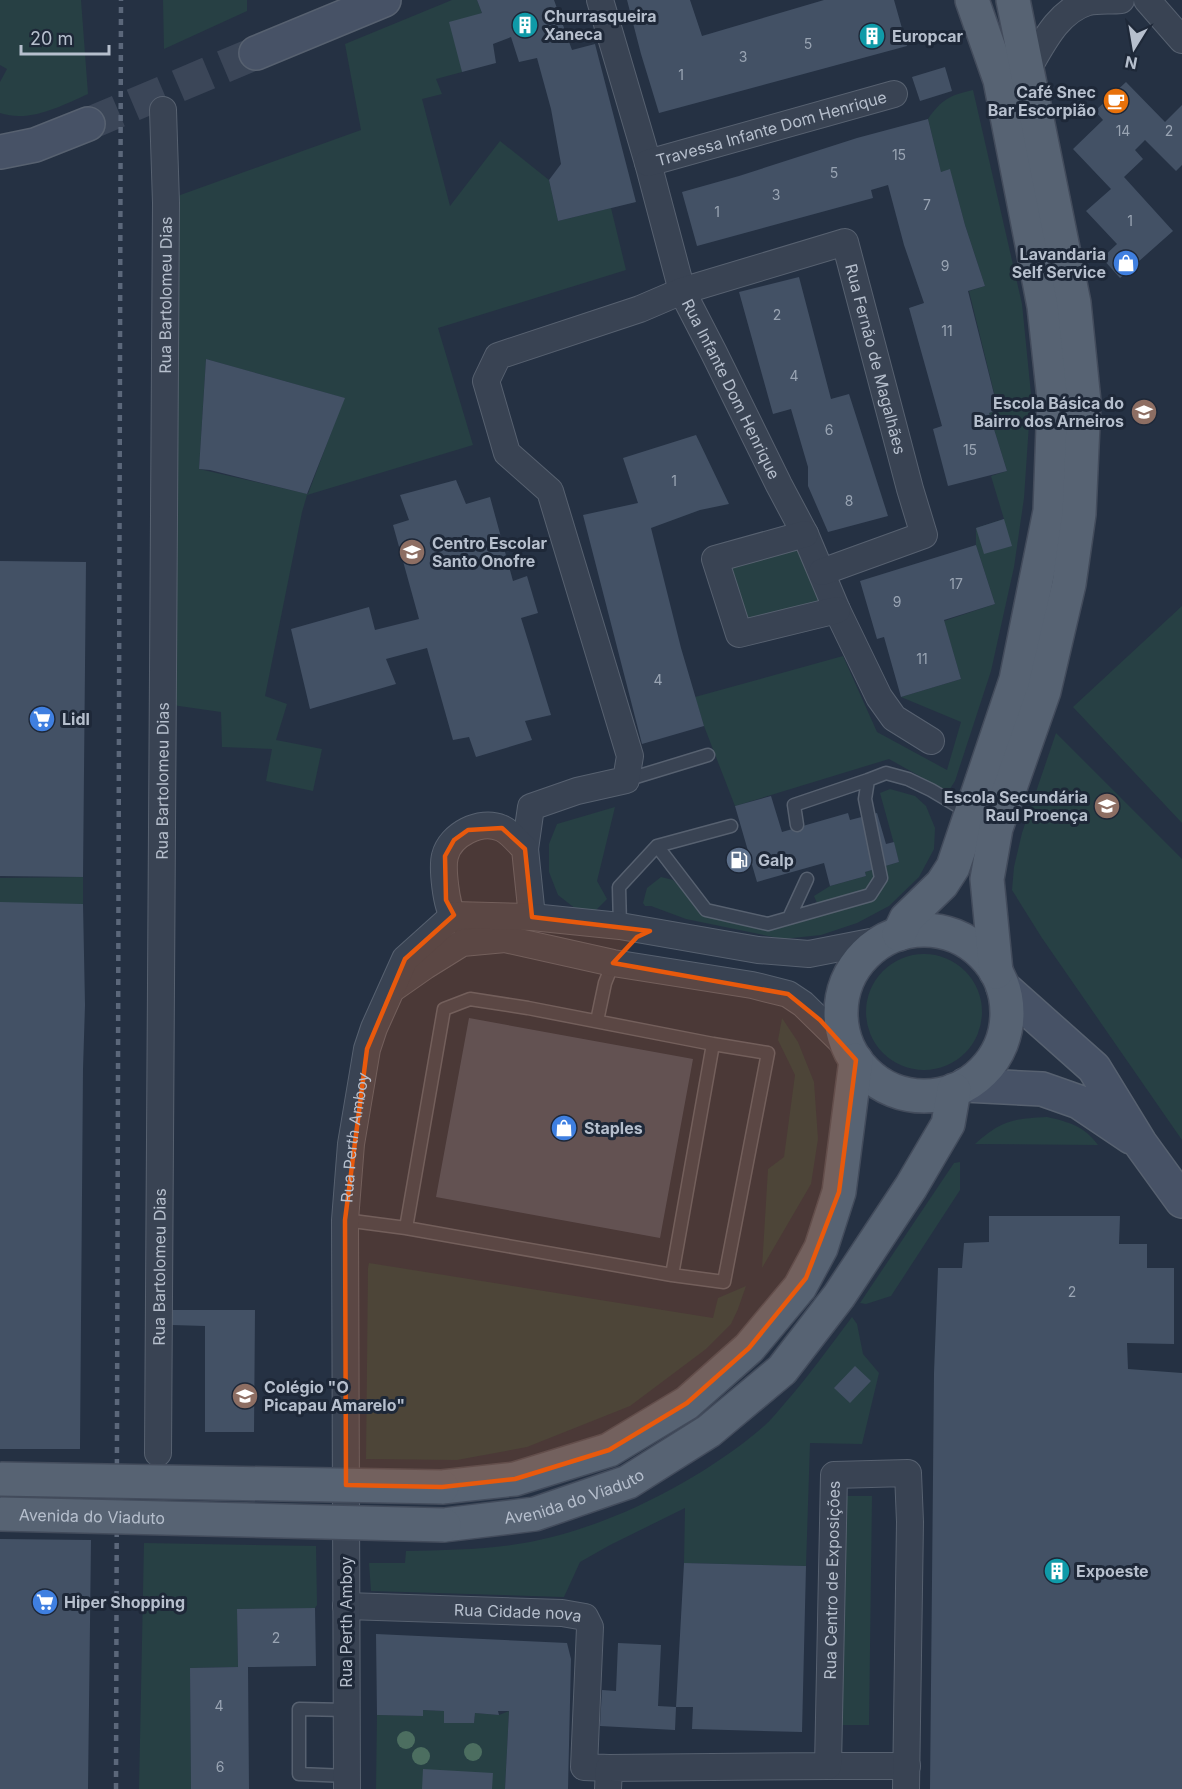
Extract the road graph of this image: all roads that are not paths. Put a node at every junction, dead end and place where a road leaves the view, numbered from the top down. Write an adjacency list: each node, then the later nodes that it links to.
1 (384, 0): 9 (main road)
2 (600, 0): 15 (street, Rua Infante Dom Henrique)
3 (972, 0): 24 (main road)
4 (1013, 0): 10 (main road)
5 (1120, 0): 10 (street)
6 (1149, 0): 7 (street); 8 (street)
7 (1182, 9)
8 (1182, 40)
9 (256, 53)
10 (1026, 72): 38 (main road)
11 (894, 94): 15 (street, Travessa Infante Dom Henrique)
12 (162, 110): 49 (street, Rua Bartolomeu Dias)
13 (88, 124): 14 (main road)
14 (8, 155)
15 (648, 163): 16 (street, Rua Infante Dom Henrique)
16 (682, 291): 17 (street, Rua Infante Dom Henrique); 18 (street, Rua Fernão de Magalhães); 22 (street)
17 (805, 534): 18 (street, Rua Infante Dom Henrique); 19 (street)
18 (822, 572): 19 (street, Rua Infante Dom Henrique)
19 (837, 610): 20 (street, Rua Infante Dom Henrique)
20 (931, 741)
21 (708, 755): 22 (lane)
22 (626, 780): 28 (street)
23 (868, 780): 24 (lane); 25 (lane); 32 (lane)
24 (968, 823): 35 (main road)
25 (797, 825)
26 (731, 826): 27 (lane)
27 (657, 846): 32 (lane); 33 (lane)
28 (525, 849): 30 (street); 31 (street)
29 (807, 879): 32 (lane)
30 (454, 915): 31 (street); 36 (street); 39 (street, Rua Perth Amboy)
31 (532, 917): 33 (street)
32 (789, 918)
33 (620, 926): 34 (street)
34 (650, 931): 35 (street); 37 (street)
35 (892, 937): 38 (main road); 42 (main road)
36 (490, 940): 37 (street); 39 (street)
37 (613, 963): 40 (lane); 42 (street)
38 (1000, 980): 43 (main road); 44 (main road)
39 (390, 991): 46 (street, Rua Perth Amboy)
40 (597, 1021): 41 (lane); 47 (lane)
41 (713, 1044): 48 (lane); 48 (lane)
42 (853, 1055): 43 (main road); 50 (main road, Avenida do Viaduto, bridge)
43 (960, 1088): 44 (main road); 51 (main road, Avenida do Viaduto, bridge)
44 (1140, 1143): 45 (main road)
45 (1182, 1201)
46 (345, 1220): 47 (lane); 52 (street, Rua Perth Amboy)
47 (406, 1228): 48 (lane)
48 (672, 1275)
49 (158, 1453)
50 (0, 1479)
51 (0, 1514)
52 (346, 1606): 53 (street, Rua Perth Amboy); 56 (street, Rua Cidade nova)
53 (347, 1710): 57 (street, Rua Perth Amboy); 57 (lane)
54 (828, 1766): 55 (street); 55 (street, Rua Centro de Exposições); 56 (street)
55 (906, 1777)
56 (608, 1779)
57 (347, 1782)

